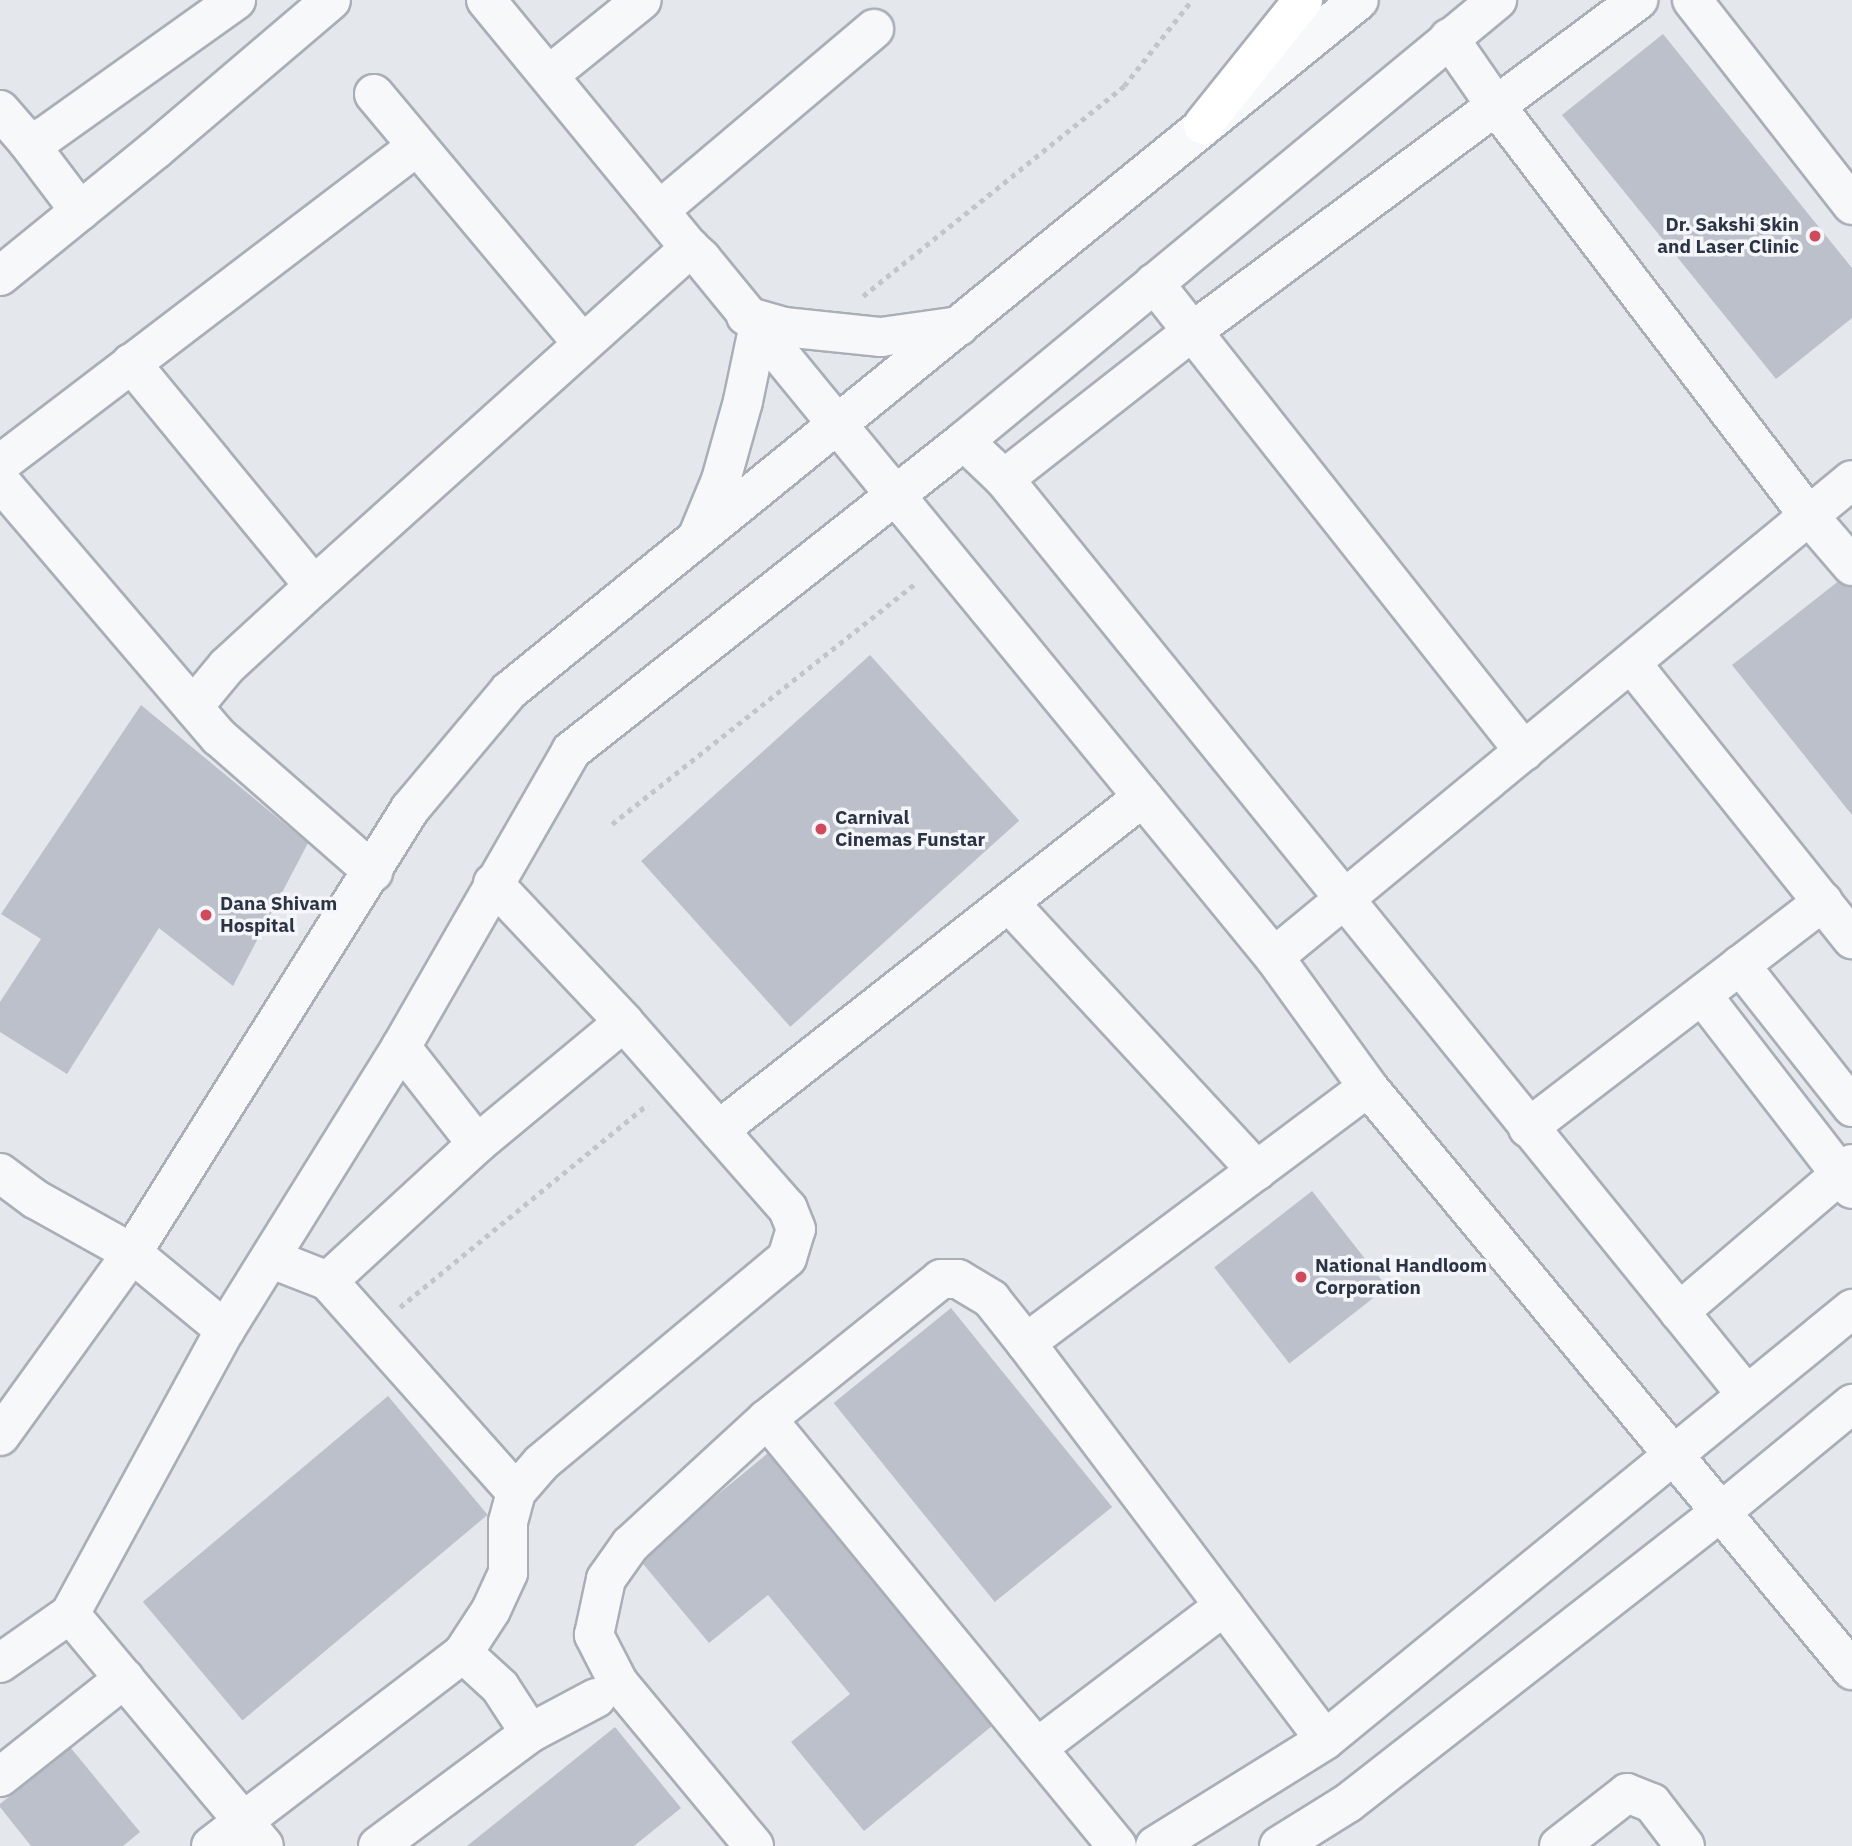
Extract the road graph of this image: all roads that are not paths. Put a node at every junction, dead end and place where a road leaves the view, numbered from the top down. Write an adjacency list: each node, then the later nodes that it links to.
1 (236, 0): 17 (street)
2 (331, 0): 21 (street)
3 (486, 0): 12 (street)
4 (642, 0): 12 (street)
5 (1303, 0): 16 (main road)
6 (1359, 0): 16 (street)
7 (1497, 0): 11 (street)
8 (1638, 0): 14 (street)
9 (1692, 0): 19 (street)
10 (874, 29): 20 (street)
11 (1449, 38): 14 (street); 24 (street)
12 (549, 75): 20 (street)
13 (374, 94): 18 (street)
14 (1496, 106): 27 (street); 37 (street)
15 (0, 110): 17 (street)
16 (1203, 125): 26 (street)
17 (27, 141): 21 (street)
18 (416, 147): 28 (street); 29 (street)
19 (1852, 205)
20 (661, 209): 22 (street)
21 (80, 211): 23 (street)
22 (690, 248): 25 (street); 28 (street)
23 (0, 276)
24 (1154, 283): 27 (street); 31 (street)
25 (752, 323): 26 (street); 30 (street); 38 (street)
26 (960, 326): 30 (street)
27 (1193, 331): 33 (street); 43 (street)
28 (582, 343): 40 (street)
29 (131, 363): 32 (street); 40 (street)
30 (839, 425): 36 (street); 38 (street)
31 (964, 441): 33 (street); 36 (street)
32 (0, 464)
33 (1004, 479): 47 (street)
34 (0, 481): 42 (street)
35 (1852, 481): 37 (street)
36 (895, 496): 44 (street); 46 (street)
37 (1809, 516): 39 (street); 41 (street)
38 (696, 540): 45 (street)
39 (1852, 566)
40 (314, 586): 42 (street)
41 (1631, 663): 43 (street); 48 (street)
42 (193, 707): 45 (street)
43 (1524, 751): 47 (street)
44 (1143, 797): 49 (street); 51 (street)
45 (373, 872): 64 (street)
46 (493, 883): 54 (street); 55 (street)
47 (1345, 899): 51 (street); 58 (street)
48 (1823, 902): 50 (street); 52 (street)
49 (1009, 903): 59 (street); 61 (street)
50 (1852, 939)
51 (1274, 957): 56 (street)
52 (1740, 965): 53 (street); 57 (street)
53 (1702, 995): 58 (street); 63 (street)
54 (624, 1021): 59 (street); 60 (street)
55 (401, 1047): 60 (street); 65 (street)
56 (1368, 1087): 61 (street); 75 (street)
57 (1852, 1107)
58 (1528, 1128): 68 (street)
59 (719, 1130): 76 (street)
60 (477, 1144): 66 (street)
61 (1257, 1171): 70 (street)
62 (0, 1173): 64 (street)
63 (1848, 1176): 68 (street)
64 (132, 1253): 69 (street); 74 (street)
65 (272, 1259): 66 (street); 69 (street)
66 (328, 1281): 76 (street)
67 (1852, 1309): 71 (street)
68 (1679, 1312): 71 (street)
69 (225, 1330): 79 (street)
70 (1026, 1343): 73 (street); 78 (street)
71 (1746, 1394): 75 (street)
72 (1852, 1404): 77 (street)
73 (767, 1419): 87 (street); 92 (street)
74 (0, 1436)
75 (1674, 1452): 77 (street); 86 (street)
76 (516, 1492): 80 (street)
77 (1721, 1512): 82 (street); 95 (street)
78 (1224, 1606): 86 (street); 87 (street)
79 (70, 1614): 81 (street); 83 (street)
80 (463, 1653): 85 (street); 89 (street)
81 (0, 1662)
82 (1852, 1670)
83 (125, 1678): 88 (street); 89 (street)
84 (596, 1698): 85 (street)
85 (530, 1733): 91 (street)
86 (1325, 1740): 94 (street)
87 (1037, 1748): 93 (street)
88 (0, 1777)
89 (254, 1833): 90 (street)
90 (211, 1846)
91 (378, 1846)
92 (754, 1846)
93 (1117, 1846)
94 (1155, 1846)
95 (1279, 1846)
96 (1559, 1846): 97 (street)
97 (1685, 1846)

